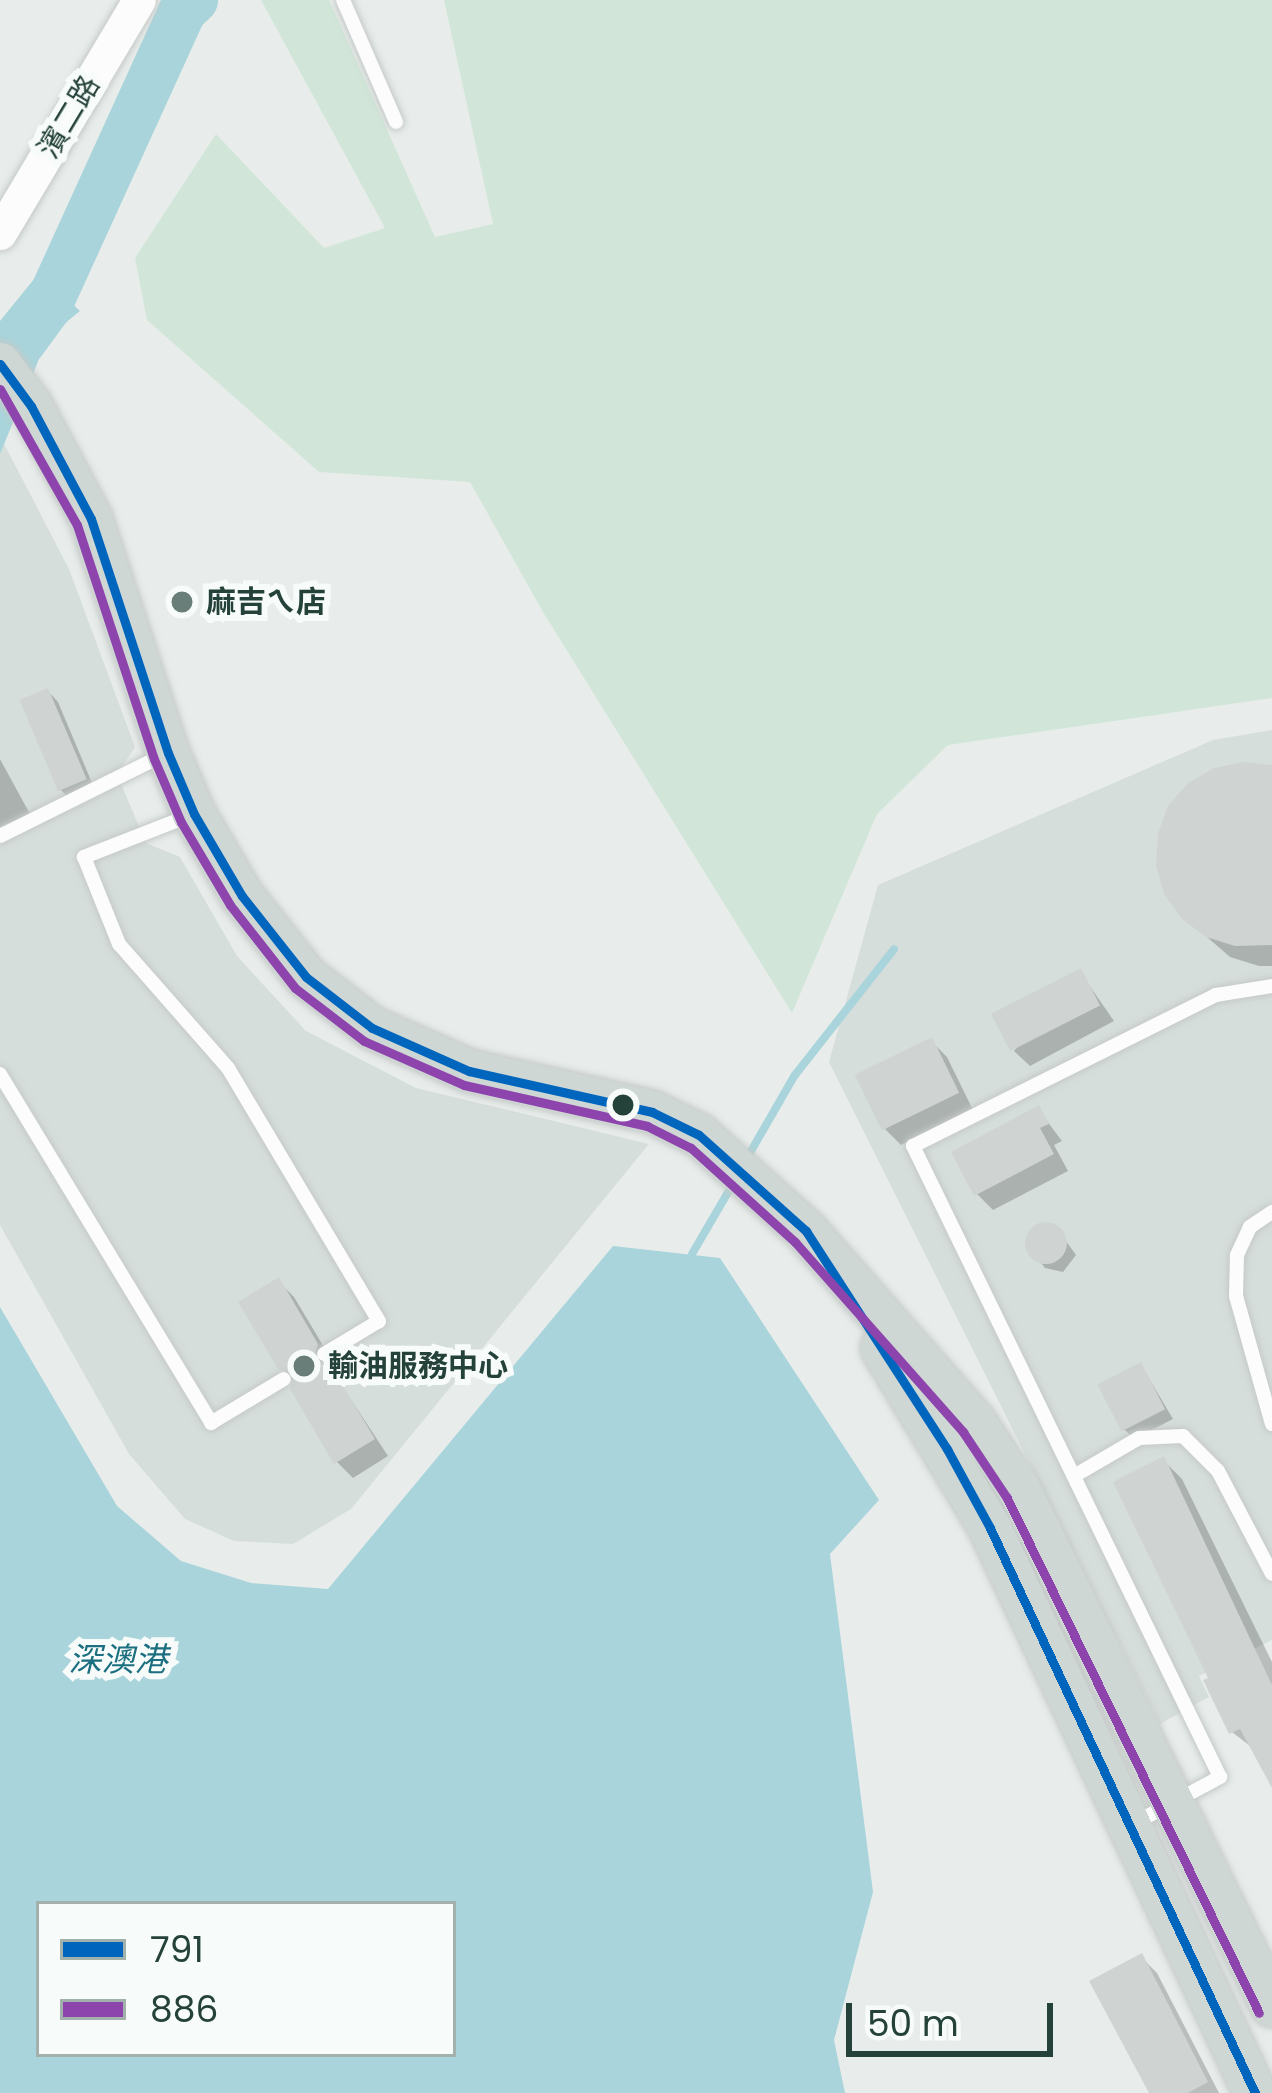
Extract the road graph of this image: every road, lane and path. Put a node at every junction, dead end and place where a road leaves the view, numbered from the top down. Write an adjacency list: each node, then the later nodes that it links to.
1 (139, 0): 4 (street, 濱二路)
2 (343, 0): 3 (lane)
3 (396, 122)
4 (0, 233)
5 (0, 364): 6 (main road)
6 (168, 753): 7 (main road); 8 (lane)
7 (194, 814): 12 (main road); 13 (lane)
8 (0, 836)
9 (1272, 986): 16 (lane)
10 (0, 1074): 14 (lane)
11 (1272, 1212): 15 (lane)
12 (806, 1231): 18 (main road); 19 (main road)
13 (324, 1354)
14 (284, 1378)
15 (1272, 1424)
16 (1074, 1477): 17 (lane); 18 (lane)
17 (1272, 1574)
18 (1174, 1802): 19 (lane); 20 (main road)
19 (1130, 1825): 21 (main road)
20 (1272, 2006)
21 (1255, 2093)

